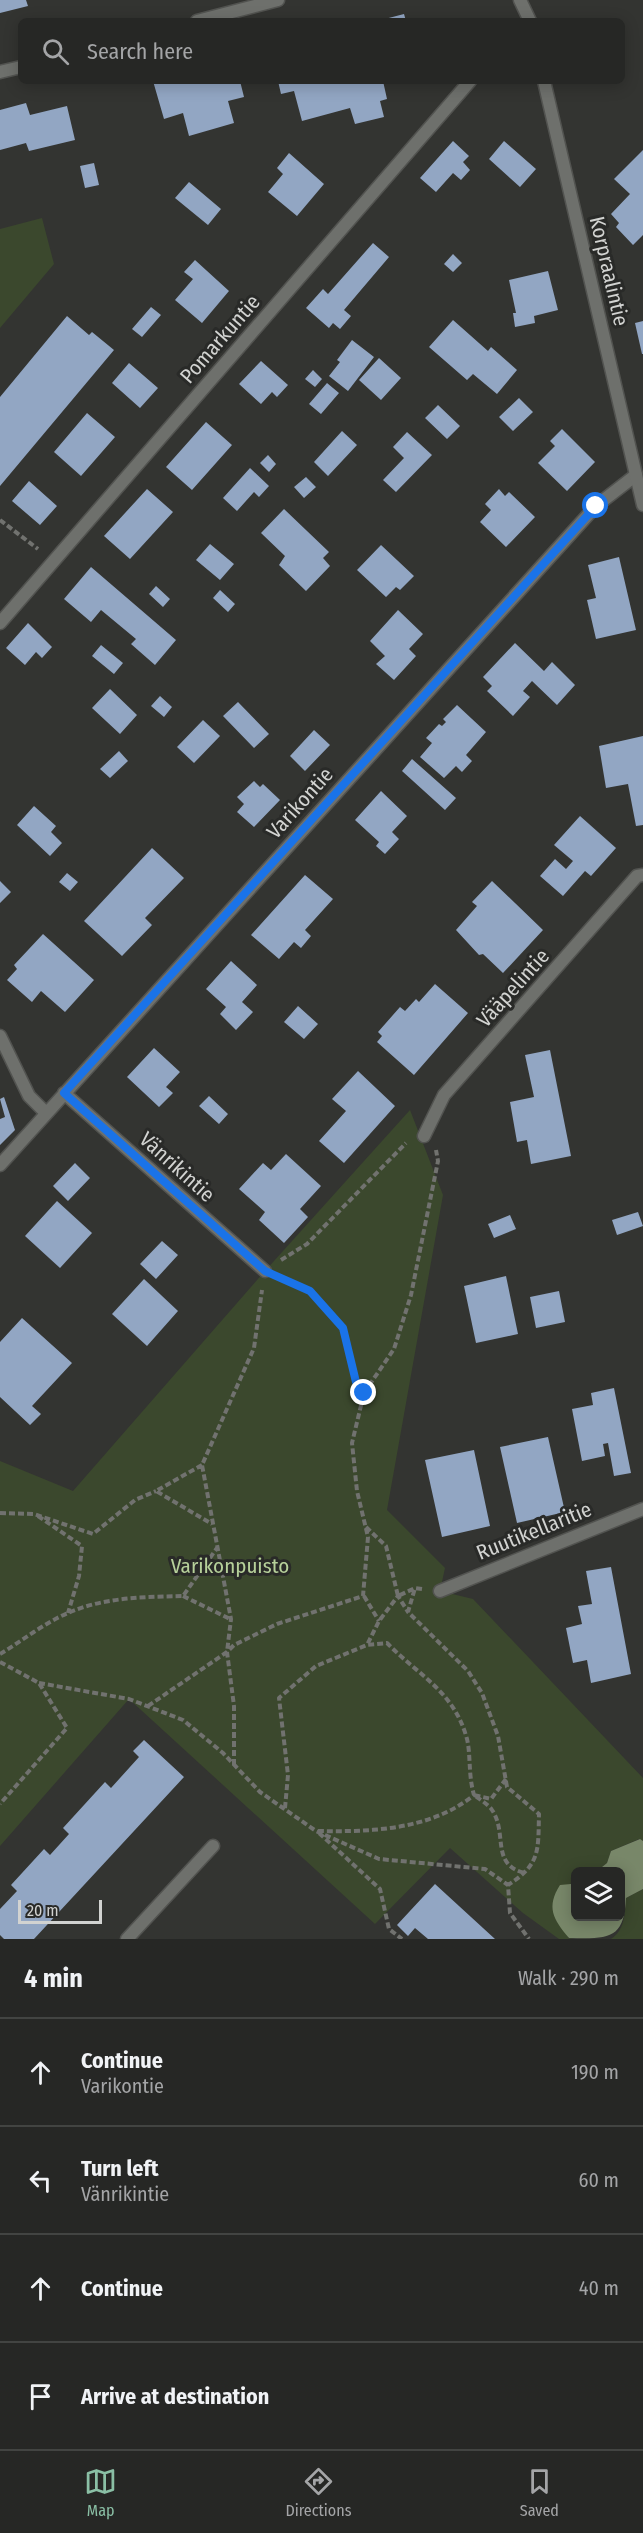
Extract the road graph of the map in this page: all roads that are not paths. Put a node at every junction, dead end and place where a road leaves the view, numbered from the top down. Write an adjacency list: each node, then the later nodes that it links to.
1 (278, 0): 3 (street)
2 (520, 0): 4 (street)
3 (209, 18)
4 (527, 18)
5 (18, 68): 6 (street)
6 (0, 72)
7 (468, 84): 11 (street, Pomarkuntie)
8 (545, 84): 9 (street, Korpraalintie)
9 (636, 475): 10 (street, Korpraalintie); 14 (street, Varikontie)
10 (643, 506)
11 (0, 623)
12 (643, 875): 16 (street, Vääpelintie)
13 (0, 1036): 15 (street)
14 (64, 1093): 15 (street, Varikontie); 18 (street, Vänrikintie)
15 (46, 1113): 17 (street, Varikontie)
16 (424, 1136)
17 (0, 1165)
18 (265, 1271)
19 (643, 1509): 20 (street, Ruutikellaritie)
20 (440, 1591)
21 (213, 1846): 22 (street)
22 (127, 1939)

